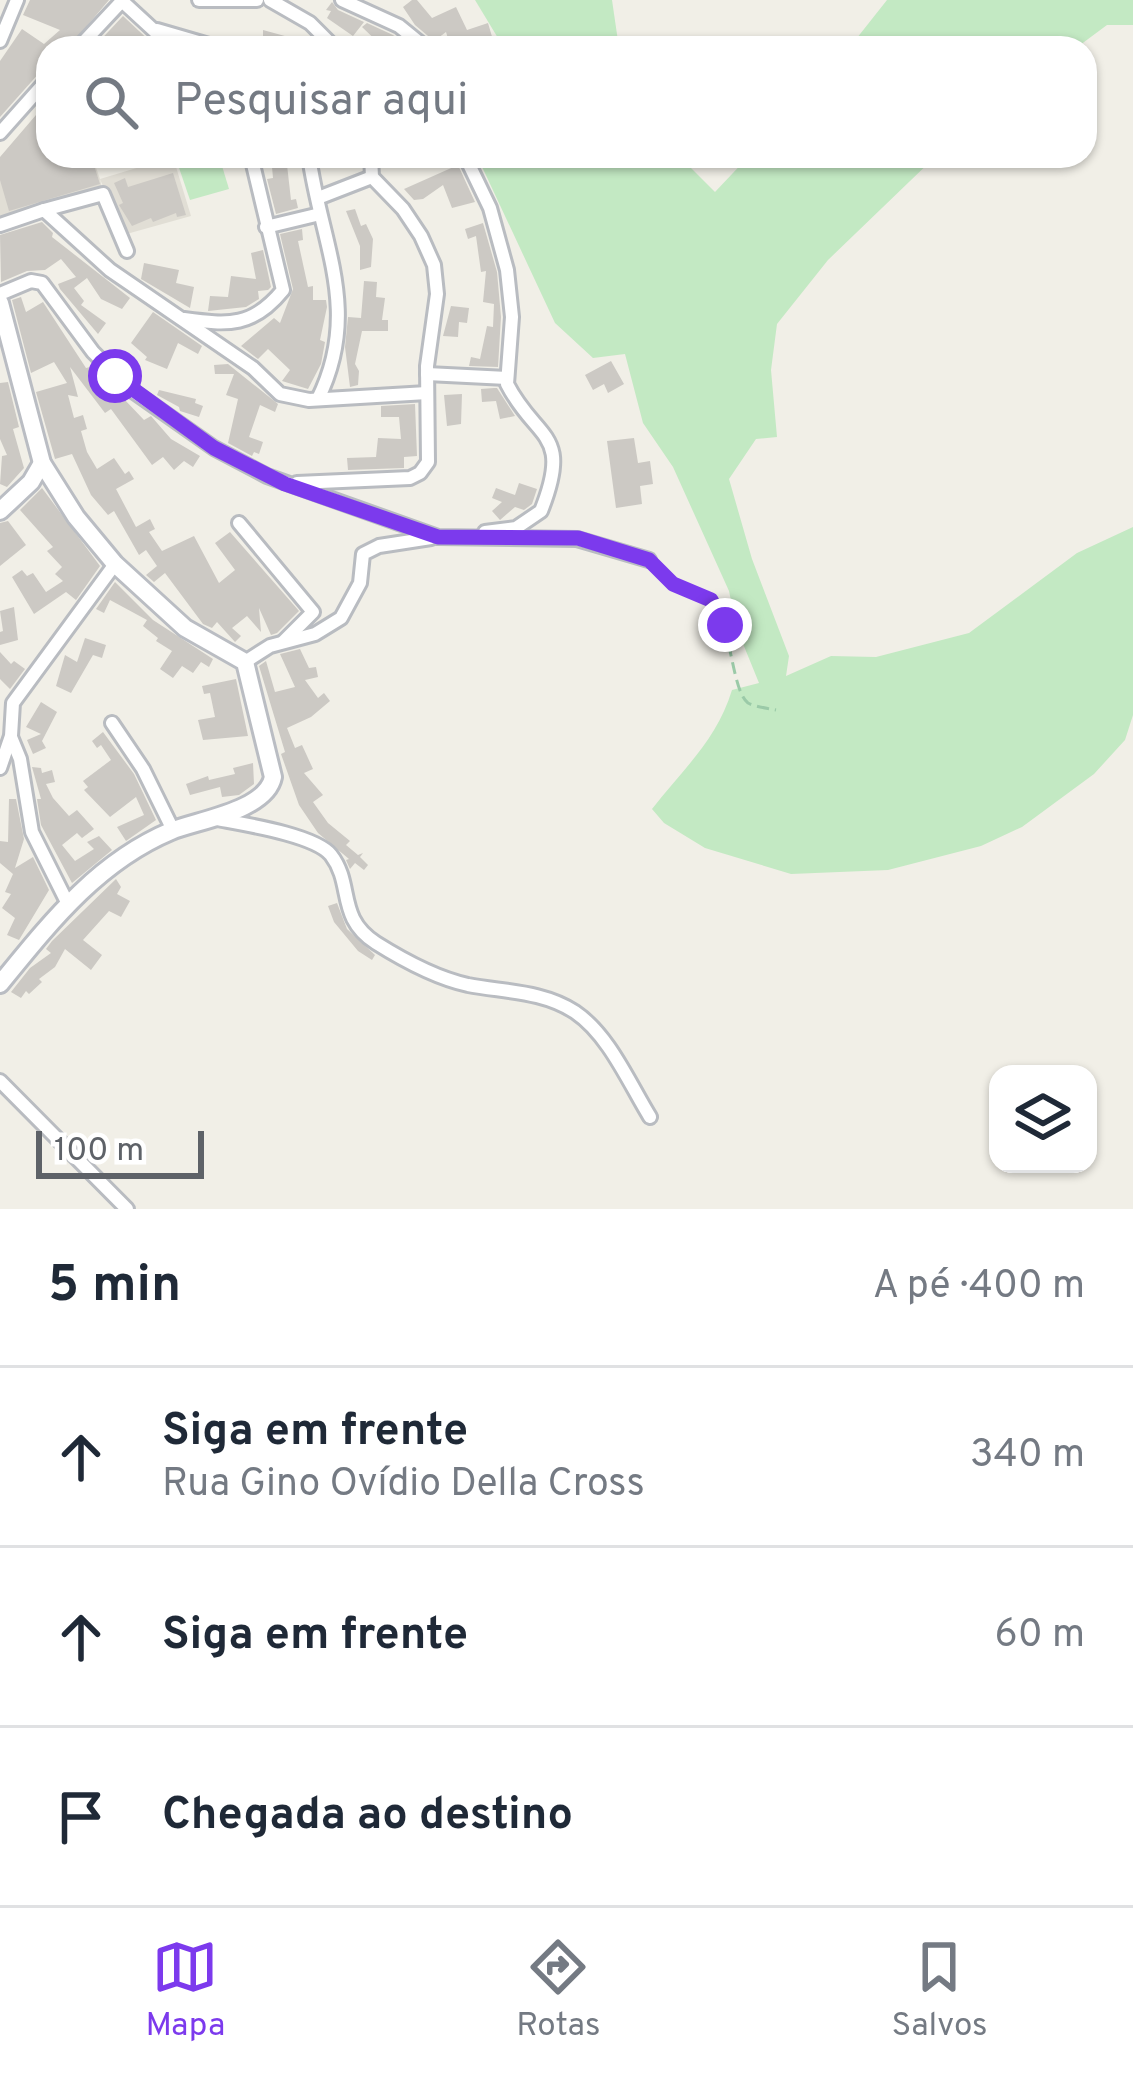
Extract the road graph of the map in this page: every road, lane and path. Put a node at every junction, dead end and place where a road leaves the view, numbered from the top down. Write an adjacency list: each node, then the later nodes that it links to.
1 (17, 0): 13 (street)
2 (200, 0): 3 (street)
3 (257, 0)
4 (269, 0): 11 (street)
5 (122, 1): 7 (street); 8 (street)
6 (346, 1): 12 (street)
7 (156, 29): 9 (street); 10 (street)
8 (89, 36)
9 (162, 36)
10 (179, 36)
11 (323, 36)
12 (411, 36)
13 (0, 41)
14 (36, 92): 15 (street)
15 (0, 133)
16 (254, 168): 25 (street)
17 (312, 168): 21 (street)
18 (372, 168): 20 (street)
19 (471, 168): 30 (street)
20 (372, 177): 21 (street); 29 (street)
21 (318, 198): 23 (street)
22 (44, 210): 24 (street); 26 (street); 28 (street)
23 (320, 214): 25 (street); 32 (street)
24 (0, 225)
25 (266, 227): 28 (street)
26 (127, 250)
27 (0, 298): 33 (street); 34 (street)
28 (177, 318): 32 (street)
29 (427, 374): 30 (street); 31 (street)
30 (507, 378): 38 (street)
31 (427, 393): 32 (street); 34 (street)
32 (318, 398)
33 (42, 463): 35 (street); 40 (street)
34 (285, 484): 37 (street)
35 (0, 511)
36 (239, 523): 41 (street)
37 (438, 537): 38 (street); 41 (street)
38 (473, 537): 39 (street)
39 (649, 560): 45 (path)
40 (115, 564): 42 (street); 44 (street)
41 (283, 642): 42 (street)
42 (245, 662): 49 (street)
43 (0, 688): 44 (street)
44 (13, 703): 47 (street)
45 (776, 710)
46 (112, 723): 50 (street)
47 (11, 736): 48 (street); 51 (street)
48 (0, 768)
49 (216, 819): 50 (street); 54 (street)
50 (173, 830): 51 (street)
51 (67, 902): 52 (street)
52 (0, 984)
53 (0, 1081): 55 (street)
54 (650, 1117)
55 (127, 1209)

